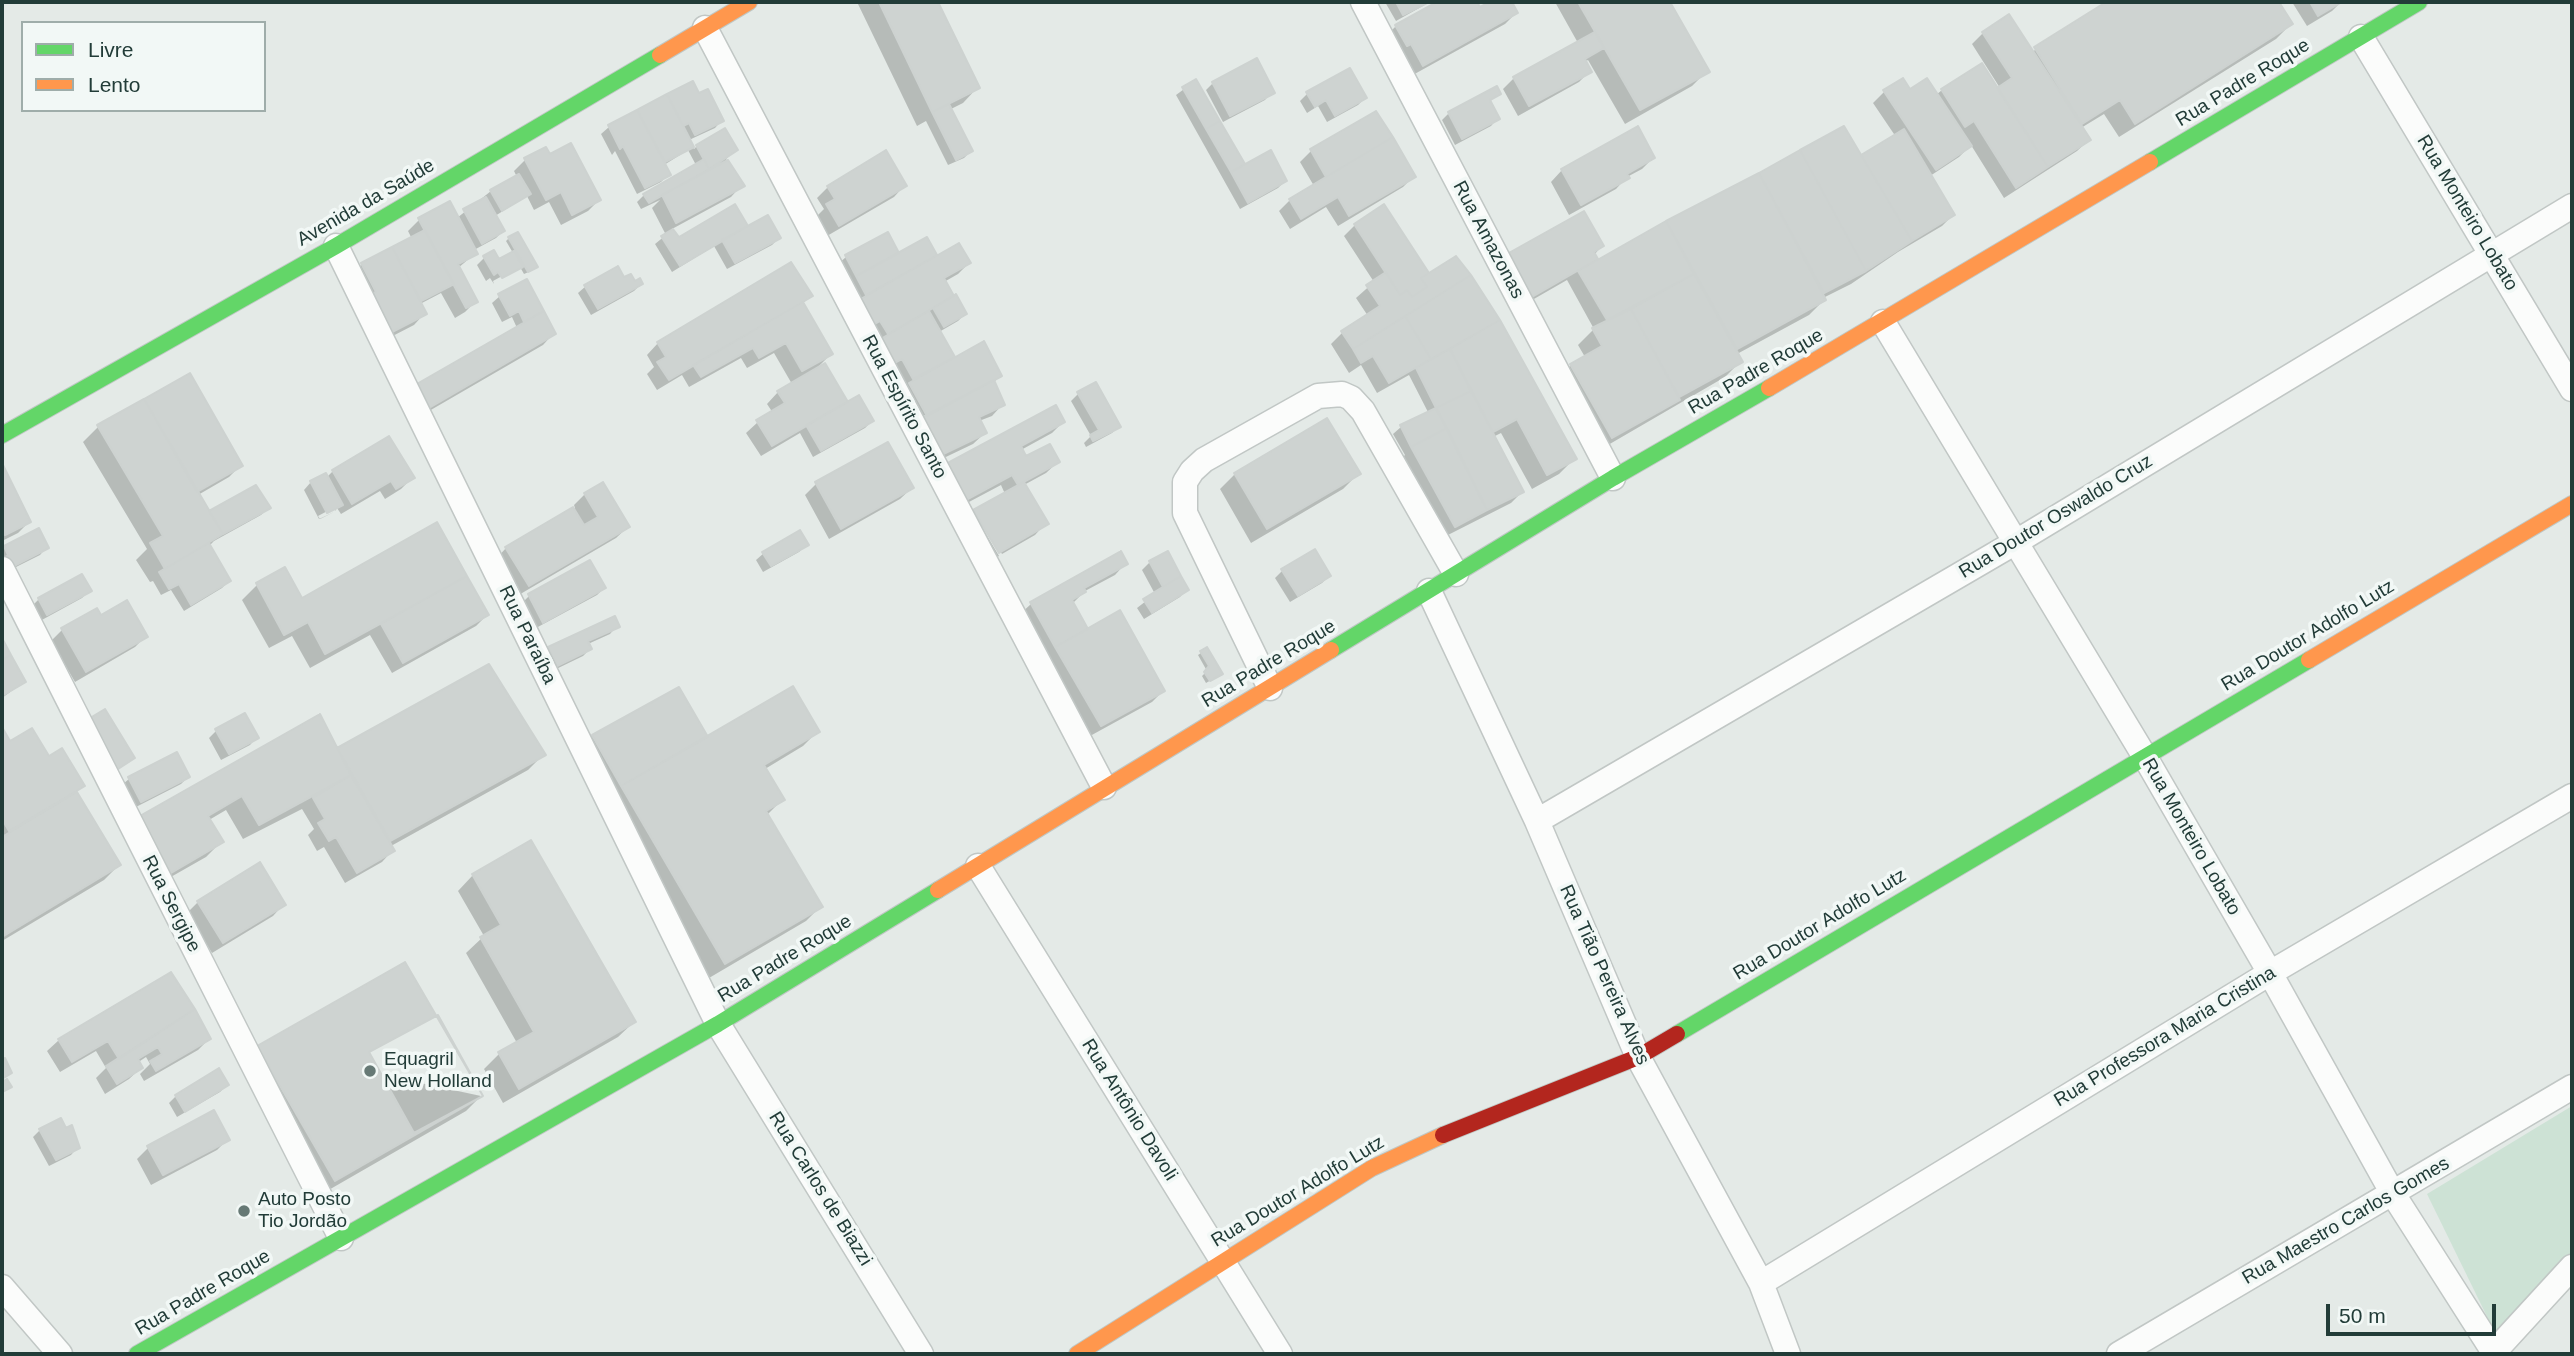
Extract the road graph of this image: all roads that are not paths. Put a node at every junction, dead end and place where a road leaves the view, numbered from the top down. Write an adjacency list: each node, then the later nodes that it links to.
1 (748, 2): 4 (street, Avenida da Saúde)
2 (1363, 2): 12 (street, Rua Amazonas)
3 (2419, 2): 5 (street, Rua Padre Roque)
4 (705, 28): 7 (street, Avenida da Saúde); 20 (street, Rua Espírito Santo)
5 (2361, 37): 8 (street, Rua Monteiro Lobato); 9 (street, Rua Padre Roque)
6 (2572, 206): 8 (street, Rua Doutor Oswaldo Cruz)
7 (336, 246): 11 (street, Avenida da Saúde); 25 (street, Rua Paraíba)
8 (2491, 254): 10 (street, Rua Monteiro Lobato); 14 (street, Rua Doutor Oswaldo Cruz)
9 (1883, 322): 12 (street, Rua Padre Roque); 14 (street, Rua Monteiro Lobato)
10 (2572, 389)
11 (2, 435)
12 (1613, 478): 16 (street, Rua Padre Roque)
13 (2572, 504): 19 (street, Rua Doutor Adolfo Lutz)
14 (2016, 542): 19 (street, Rua Monteiro Lobato); 22 (street, Rua Doutor Oswaldo Cruz)
15 (2, 569): 29 (street, Rua Sergipe)
16 (1456, 574): 17 (street, Rua Padre Roque); 18 (street)
17 (1429, 591): 18 (street, Rua Padre Roque); 22 (street, Rua Tião Pereira Alves)
18 (1270, 688): 20 (street, Rua Padre Roque)
19 (2145, 757): 24 (street, Rua Monteiro Lobato); 26 (street, Rua Doutor Adolfo Lutz)
20 (1104, 787): 23 (street, Rua Padre Roque)
21 (2572, 796): 24 (street, Rua Professora Maria Cristina)
22 (1536, 821): 26 (street, Rua Tião Pereira Alves)
23 (978, 866): 25 (street, Rua Padre Roque); 30 (street, Rua Antônio Davoli)
24 (2270, 973): 28 (street, Rua Monteiro Lobato); 32 (street, Rua Professora Maria Cristina)
25 (718, 1024): 29 (street, Rua Padre Roque); 37 (street, Rua Carlos de Biazzi)
26 (1638, 1057): 30 (street, Rua Doutor Adolfo Lutz); 32 (street, Rua Tião Pereira Alves)
27 (2572, 1087): 28 (street, Rua Maestro Carlos Gomes)
28 (2393, 1194): 34 (street, Rua Monteiro Lobato); 41 (street, Rua Maestro Carlos Gomes)
29 (341, 1238): 36 (street, Rua Padre Roque)
30 (1223, 1262): 38 (street, Rua Doutor Adolfo Lutz); 39 (street, Rua Antônio Davoli)
31 (2572, 1267): 34 (street)
32 (1761, 1283): 40 (street, Rua Tião Pereira Alves)
33 (2, 1287): 35 (street)
34 (2495, 1353)
35 (60, 1354)
36 (137, 1354)
37 (921, 1354)
38 (1077, 1354)
39 (1280, 1354)
40 (1788, 1354)
41 (2119, 1354)

